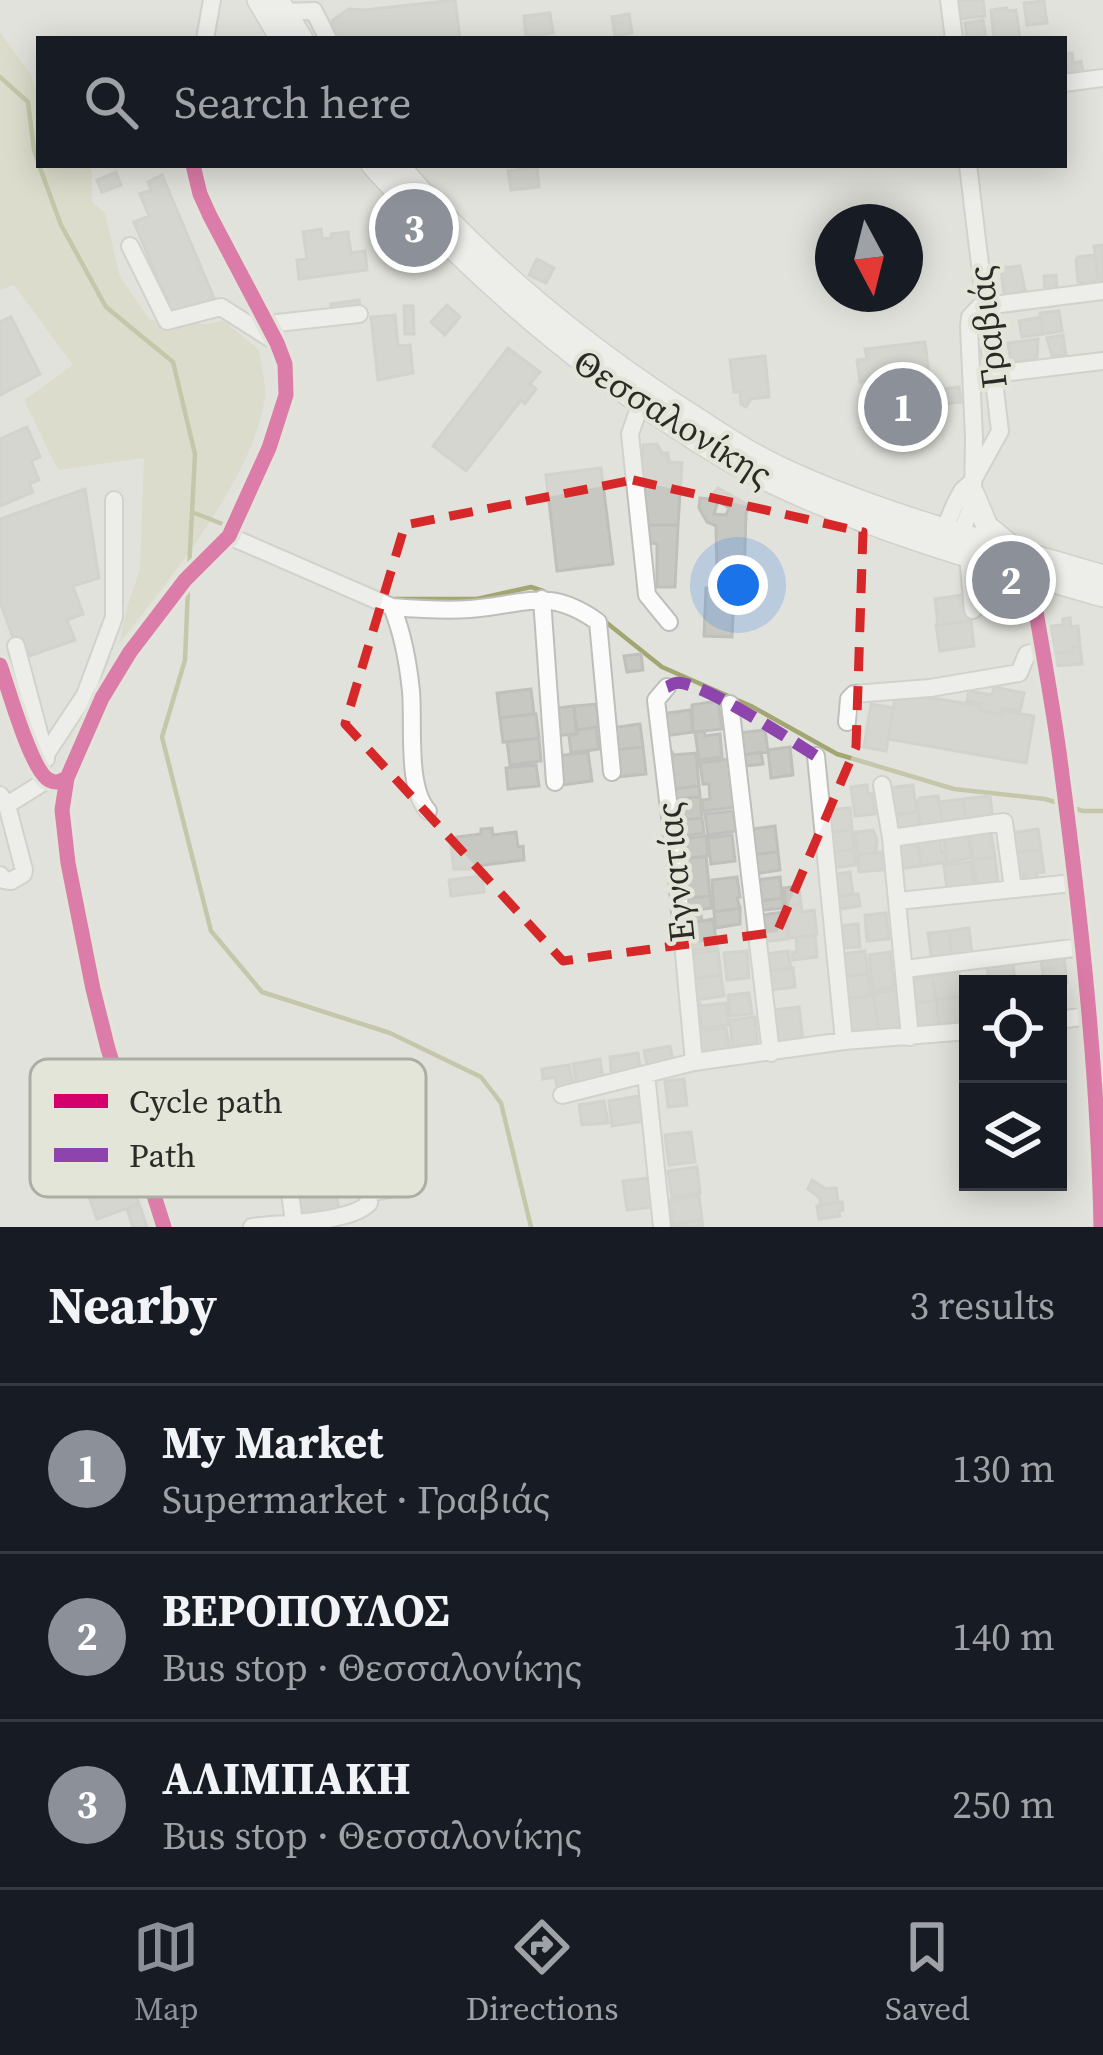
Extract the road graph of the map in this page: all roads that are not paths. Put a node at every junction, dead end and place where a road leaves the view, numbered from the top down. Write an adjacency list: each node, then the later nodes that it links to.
1 (212, 0): 5 (street)
2 (258, 0): 6 (main road)
3 (949, 0): 9 (street)
4 (282, 6): 7 (main road); 8 (street)
5 (206, 36)
6 (279, 36)
7 (300, 36)
8 (326, 36)
9 (953, 36)
10 (1103, 78): 11 (street)
11 (1067, 83)
12 (195, 168): 20 (street)
13 (375, 168): 25 (main road, Θεσσαλονίκης)
14 (401, 168): 29 (main road, Θεσσαλονίκης)
15 (968, 168): 18 (street, Γραβιάς)
16 (130, 246): 21 (street)
17 (1103, 291): 18 (street)
18 (985, 304): 23 (street, Γραβιάς); 24 (street)
19 (359, 314): 20 (street)
20 (268, 324): 21 (street)
21 (277, 343): 28 (street)
22 (1103, 361): 23 (street)
23 (993, 374): 24 (street); 26 (street, Γραβιάς)
24 (970, 377): 26 (street)
25 (640, 404): 29 (main road, Θεσσαλονίκης); 37 (street)
26 (972, 488): 29 (street, Γραβιάς); 30 (main road)
27 (114, 500): 44 (street)
28 (229, 536): 35 (street); 47 (street)
29 (953, 543): 30 (main road, Θεσσαλονίκης); 31 (main road, Θεσσαλονίκης); 36 (street)
30 (1021, 551): 32 (main road, Θεσσαλονίκης)
31 (1030, 575): 33 (main road, Θεσσαλονίκης); 39 (street)
32 (1103, 575)
33 (1103, 596)
34 (542, 599): 35 (street); 46 (street); 48 (street)
35 (392, 607): 51 (street)
36 (973, 610)
37 (669, 622)
38 (16, 646): 44 (street)
39 (1042, 650): 43 (street); 54 (street)
40 (0, 665): 47 (street)
41 (667, 687): 66 (street, Εγνατίας)
42 (730, 704): 64 (street)
43 (847, 722)
44 (46, 754): 47 (street)
45 (816, 756): 63 (street)
46 (613, 772)
47 (59, 779): 50 (street); 65 (street)
48 (556, 782)
49 (882, 784): 52 (street)
50 (3, 800): 53 (street)
51 (428, 812)
52 (891, 838): 55 (street); 56 (street)
53 (0, 875)
54 (1073, 883): 55 (street); 57 (street)
55 (1012, 889): 56 (street)
56 (898, 901): 58 (street)
57 (1082, 947): 58 (street); 59 (street)
58 (905, 969): 62 (street)
59 (1088, 1016): 60 (street); 76 (street)
60 (1067, 1019)
61 (959, 1031): 62 (street)
62 (910, 1037): 63 (street)
63 (844, 1041): 64 (street)
64 (771, 1053): 66 (street)
65 (113, 1059)
66 (694, 1062): 67 (street)
67 (646, 1073): 68 (street); 75 (street)
68 (562, 1095)
69 (155, 1197): 73 (street)
70 (290, 1197): 72 (street)
71 (368, 1200): 72 (street)
72 (294, 1222): 74 (street)
73 (164, 1227)
74 (252, 1227)
75 (662, 1227)
76 (1101, 1227)

